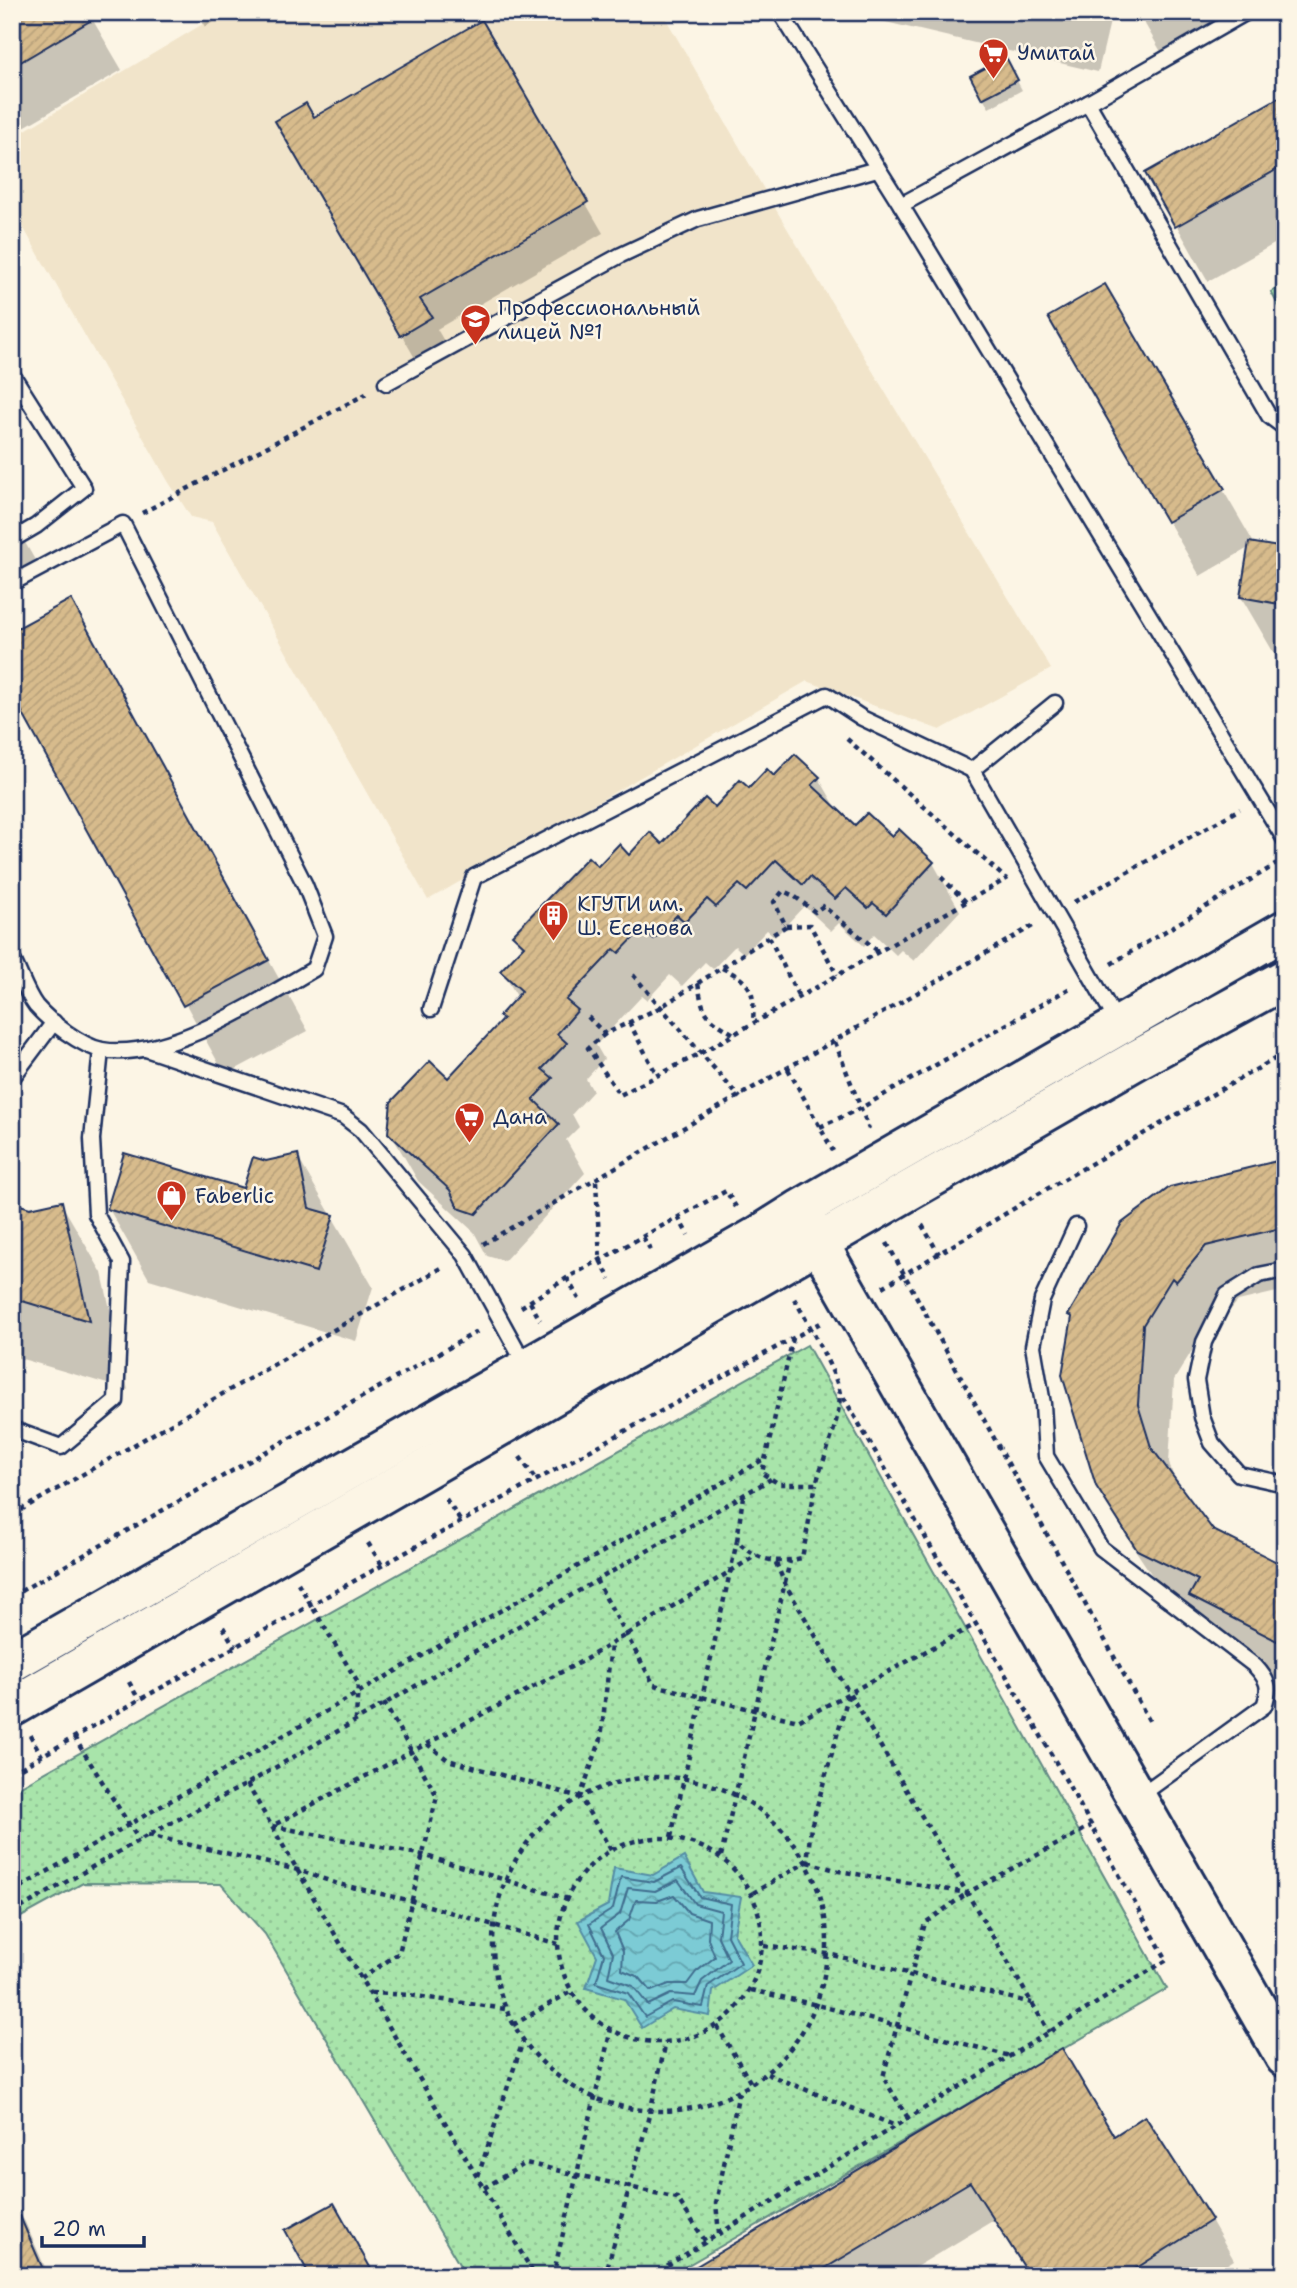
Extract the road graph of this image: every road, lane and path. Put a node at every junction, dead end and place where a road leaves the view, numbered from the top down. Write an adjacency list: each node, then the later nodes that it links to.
1 (780, 12): 4 (lane)
2 (1247, 12): 3 (lane)
3 (1088, 103): 5 (lane); 8 (lane)
4 (877, 169): 5 (lane); 7 (lane)
5 (901, 205): 15 (lane)
6 (12, 374): 10 (lane)
7 (386, 383): 9 (path)
8 (1285, 429)
9 (123, 524): 11 (lane); 44 (lane)
10 (12, 540)
11 (12, 583)
12 (1055, 703): 14 (lane)
13 (862, 718): 14 (lane); 20 (path); 36 (lane)
14 (972, 770): 18 (lane)
15 (1258, 799): 16 (lane); 22 (path)
16 (1285, 840)
17 (1285, 859): 31 (path)
18 (1027, 867): 20 (path); 22 (lane)
19 (940, 877): 21 (path)
20 (1007, 879): 21 (path)
21 (966, 902): 26 (path)
22 (1055, 913): 31 (lane); 48 (path)
23 (786, 926): 25 (path); 26 (path); 30 (path)
24 (1285, 930): 43 (main road)
25 (769, 937): 28 (path); 34 (path)
26 (879, 952): 30 (path)
27 (12, 958): 38 (lane)
28 (721, 968): 33 (path); 40 (path)
29 (634, 975): 35 (path)
30 (837, 975): 34 (path)
31 (1091, 976): 43 (lane); 52 (path)
32 (1285, 979): 43 (main road)
33 (698, 983): 35 (path); 42 (path)
34 (799, 997): 40 (path)
35 (661, 1007): 39 (path); 46 (path)
36 (432, 1009)
37 (588, 1017): 41 (path)
38 (54, 1022): 45 (lane); 50 (lane)
39 (629, 1023): 41 (path); 49 (path)
40 (753, 1023): 42 (path)
41 (605, 1034): 49 (path)
42 (734, 1034): 46 (path)
43 (1129, 1042): 54 (main road); 57 (main road)
44 (146, 1049): 45 (lane); 60 (lane)
45 (101, 1050): 70 (lane)
46 (701, 1053): 49 (path); 51 (path)
47 (1285, 1053): 63 (path)
48 (788, 1069): 51 (path); 52 (path)
49 (657, 1075)
50 (12, 1078)
51 (740, 1098): 53 (path)
52 (820, 1127): 54 (path)
53 (596, 1181): 60 (path); 61 (path)
54 (851, 1181): 56 (main road)
55 (726, 1191): 61 (path)
56 (799, 1210): 59 (main road); 68 (main road)
57 (870, 1213): 59 (main road); 63 (path)
58 (1076, 1226): 116 (lane)
59 (818, 1243): 64 (main road); 68 (main road)
60 (465, 1255): 65 (lane); 79 (path)
61 (600, 1260): 65 (path)
62 (1285, 1270): 76 (lane)
63 (904, 1275): 64 (path); 106 (path)
64 (855, 1304): 66 (path); 116 (main road)
65 (498, 1319): 68 (lane); 91 (path)
66 (812, 1328): 67 (path); 69 (path)
67 (793, 1338): 72 (path); 74 (path)
68 (536, 1385): 98 (main road); 104 (main road)
69 (840, 1392): 75 (path); 93 (path)
70 (12, 1429)
71 (518, 1453): 74 (path)
72 (765, 1459): 73 (path); 99 (path)
73 (771, 1479): 75 (path); 77 (path)
74 (536, 1480): 80 (path)
75 (816, 1484): 84 (path)
76 (1285, 1484)
77 (743, 1495): 81 (path); 88 (path)
78 (446, 1498): 80 (path)
79 (12, 1515)
80 (461, 1522): 86 (path)
81 (737, 1541): 83 (path); 87 (path)
82 (368, 1542): 86 (path)
83 (757, 1555): 85 (path); 87 (path)
84 (790, 1560): 85 (path); 90 (path)
85 (776, 1563): 90 (path)
86 (382, 1565): 92 (path)
87 (731, 1571): 95 (path); 101 (path)
88 (596, 1580): 95 (path); 102 (path)
89 (297, 1582): 92 (path)
90 (785, 1584): 100 (path); 103 (path)
91 (12, 1596)
92 (310, 1605): 97 (path); 99 (path)
93 (976, 1624): 100 (path); 119 (path)
94 (222, 1625): 97 (path)
95 (625, 1635): 96 (path); 101 (path)
96 (611, 1644): 108 (path); 115 (path)
97 (235, 1647): 107 (path)
98 (12, 1662)
99 (358, 1691): 105 (path); 117 (path)
100 (849, 1693): 103 (path); 126 (path); 130 (path)
101 (701, 1696): 103 (path); 112 (path)
102 (384, 1703): 105 (path); 109 (path)
103 (754, 1710): 114 (path)
104 (18, 1716): 110 (path)
105 (356, 1720): 113 (path)
106 (1151, 1724)
107 (74, 1737): 110 (path); 117 (path)
108 (427, 1744): 109 (path); 115 (path)
109 (411, 1752): 118 (path); 124 (path)
110 (42, 1756): 111 (path)
111 (12, 1773)
112 (685, 1779): 114 (path); 115 (path); 121 (path)
113 (247, 1784): 118 (path); 120 (path)
114 (735, 1794): 125 (path); 126 (path)
115 (580, 1797): 123 (path); 128 (path)
116 (1136, 1798): 155 (main road)
117 (130, 1825): 122 (path); 129 (path)
118 (272, 1826): 124 (path); 127 (path)
119 (1091, 1826): 130 (path); 151 (path)
120 (148, 1835): 122 (path); 127 (path)
121 (671, 1837): 123 (path); 125 (path)
122 (139, 1840): 134 (path)
123 (611, 1850): 132 (path)
124 (423, 1855): 128 (path); 133 (path)
125 (721, 1856): 131 (path)
126 (807, 1862): 130 (path); 131 (path); 138 (path)
127 (298, 1870): 133 (path); 140 (path)
128 (505, 1880): 132 (path); 135 (path)
129 (12, 1892)
130 (968, 1893): 139 (path); 144 (path)
131 (753, 1894): 137 (path)
132 (568, 1899): 136 (path)
133 (412, 1901): 135 (path); 140 (path)
134 (12, 1913)
135 (493, 1924): 136 (path); 146 (path)
136 (558, 1944): 142 (path)
137 (764, 1946): 138 (path); 141 (path)
138 (828, 1954): 139 (path); 145 (path)
139 (911, 1973): 144 (path); 149 (path)
140 (361, 1979): 143 (path)
141 (751, 1990): 145 (path); 148 (path)
142 (572, 1991): 147 (path); 150 (path)
143 (370, 1993): 146 (path); 164 (path)
144 (1032, 2003): 151 (path)
145 (817, 2005): 149 (path); 156 (path)
146 (505, 2008): 147 (path)
147 (513, 2025): 152 (path)
148 (717, 2026): 153 (path); 157 (path)
149 (896, 2026): 154 (path); 161 (path)
150 (611, 2029): 153 (path); 159 (path)
151 (1049, 2032): 154 (path)
152 (523, 2041): 159 (path); 164 (path)
153 (666, 2042): 160 (path)
154 (1010, 2056): 161 (path)
155 (1285, 2057)
156 (767, 2074): 157 (path); 162 (path)
157 (752, 2085): 158 (path)
158 (739, 2092): 160 (path); 167 (path)
159 (593, 2098): 160 (path); 163 (path)
160 (650, 2112): 165 (path)
161 (908, 2118): 162 (path)
162 (896, 2126): 167 (path)
163 (576, 2174): 165 (path); 166 (path); 170 (path)
164 (477, 2177): 166 (path)
165 (628, 2186): 168 (path); 171 (path)
166 (484, 2188): 169 (path)
167 (719, 2234): 168 (path)
168 (706, 2242): 172 (path)
169 (535, 2276)
170 (552, 2276)
171 (605, 2276)
172 (650, 2276)

